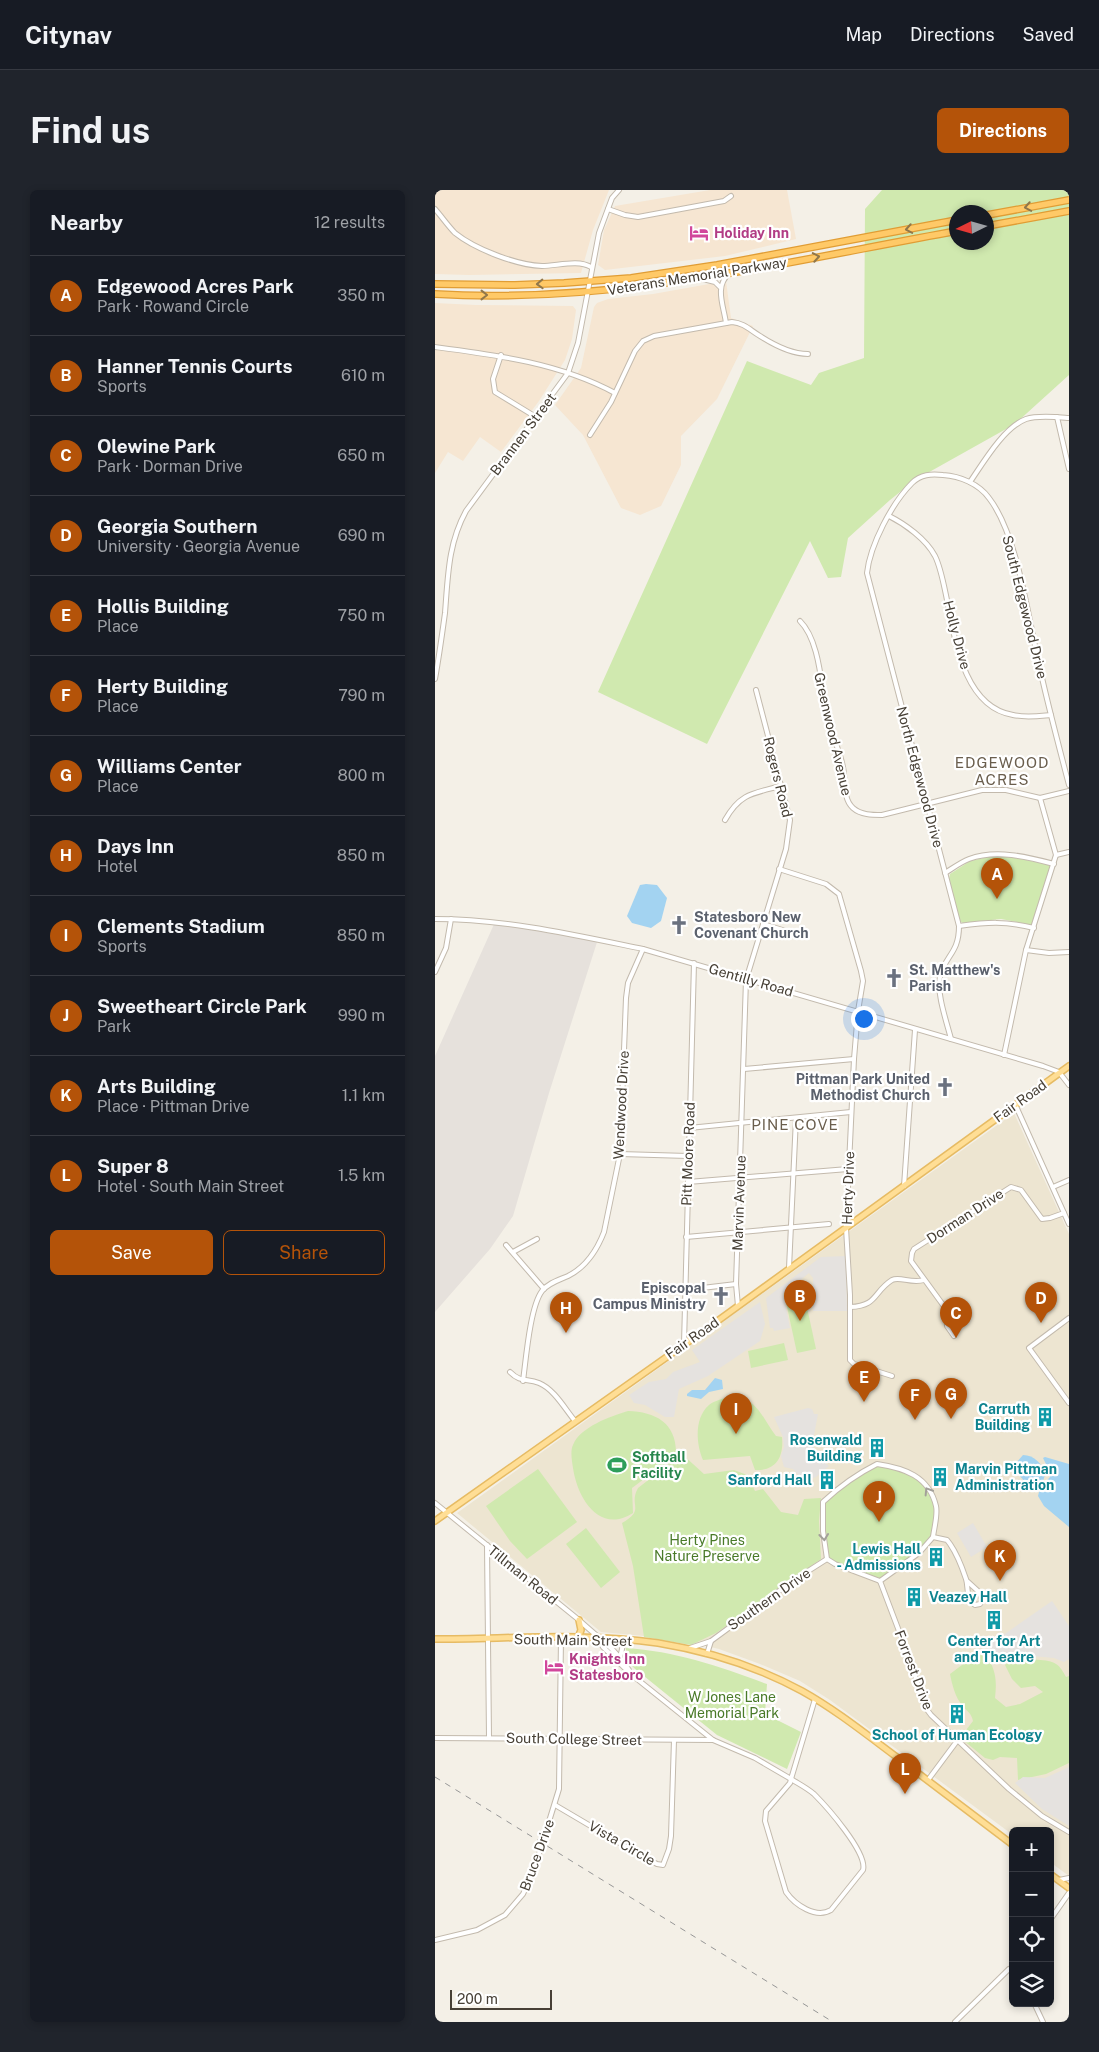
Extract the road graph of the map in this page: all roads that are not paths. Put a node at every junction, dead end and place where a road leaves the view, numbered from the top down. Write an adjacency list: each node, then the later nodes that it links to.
1 (619, 190): 5 (street, Brannen Street)
2 (731, 196): 5 (street)
3 (1069, 200): 7 (highway, one-way to 7)
4 (435, 209): 11 (street)
5 (607, 209): 11 (street, Brannen Street)
6 (1069, 210): 9 (highway)
7 (994, 214)
8 (949, 221): 14 (highway, Veterans Memorial Parkway, one-way to 14)
9 (994, 225)
10 (949, 232): 12 (highway, Veterans Memorial Parkway, one-way to 10)
11 (591, 267): 14 (street, Brannen Street)
12 (732, 272): 13 (highway, Veterans Memorial Parkway); 16 (street)
13 (700, 278): 16 (street); 17 (highway, Veterans Memorial Parkway)
14 (589, 282): 15 (highway, Veterans Memorial Parkway, one-way to 15); 17 (street, Brannen Street)
15 (435, 284)
16 (720, 287): 19 (street)
17 (588, 293): 18 (highway, Veterans Memorial Parkway, one-way to 17); 23 (street, Brannen Street)
18 (435, 294)
19 (726, 323): 21 (street); 24 (street)
20 (435, 347): 22 (street)
21 (808, 354)
22 (501, 355): 23 (street); 25 (street)
23 (568, 373): 24 (street); 25 (street, Brannen Street)
24 (615, 393): 28 (street)
25 (536, 417): 33 (street, Brannen Street)
26 (1057, 417): 27 (street); 29 (street); 30 (street)
27 (1069, 418)
28 (589, 435)
29 (1069, 469)
30 (970, 482): 31 (street, South Edgewood Drive); 35 (street, South Edgewood Drive)
31 (889, 516): 35 (street, Holly Drive); 40 (street, North Edgewood Drive)
32 (800, 620): 40 (street, Greenwood Avenue)
33 (435, 679)
34 (756, 690): 37 (street, Rogers Road)
35 (1051, 716): 36 (street, South Edgewood Drive)
36 (1069, 785)
37 (781, 786): 41 (street); 45 (street, Rogers Road)
38 (1069, 791): 39 (street, Greenwood Avenue)
39 (1040, 798): 40 (street, Greenwood Avenue); 43 (street)
40 (927, 805): 46 (street, North Edgewood Drive)
41 (725, 820)
42 (1069, 852): 43 (street)
43 (1056, 855): 44 (street)
44 (1054, 864): 46 (street); 51 (street)
45 (779, 870): 49 (street, Rogers Road); 59 (street, Herty Drive)
46 (945, 872): 50 (street, North Edgewood Drive)
47 (435, 919): 48 (street, Gentilly Road)
48 (451, 919): 53 (street, Gentilly Road); 57 (street)
49 (763, 924): 52 (street); 58 (street, Rogers Road)
50 (959, 926): 51 (street); 61 (street, North Edgewood Drive)
51 (1034, 928): 54 (street)
52 (799, 935)
53 (643, 949): 56 (street, Gentilly Road); 73 (street, Wendwood Drive)
54 (1026, 950): 55 (street); 62 (street)
55 (1069, 952)
56 (694, 963): 58 (street, Gentilly Road); 72 (street, Pitt Moore Road)
57 (435, 972)
58 (747, 980): 59 (street, Gentilly Road); 65 (street, Marvin Avenue)
59 (858, 1011): 60 (street, Gentilly Road); 63 (street, Herty Drive)
60 (915, 1030): 61 (street, Gentilly Road); 80 (street)
61 (951, 1039): 62 (street, Gentilly Road)
62 (1004, 1055): 66 (street, Gentilly Road)
63 (854, 1059): 65 (street); 69 (street, Herty Drive)
64 (1069, 1066): 66 (main road, Fair Road)
65 (744, 1069): 71 (street, Marvin Avenue)
66 (1059, 1072): 67 (street); 68 (main road, Fair Road)
67 (1069, 1085)
68 (1015, 1104): 80 (main road, Fair Road); 81 (street)
69 (851, 1112): 70 (street); 75 (street, Herty Drive)
70 (796, 1118): 71 (street); 76 (street)
71 (742, 1123): 72 (street); 77 (street, Marvin Avenue)
72 (689, 1128): 74 (street, Pitt Moore Road)
73 (620, 1154): 74 (street); 95 (street, Wendwood Drive)
74 (688, 1156): 79 (street, Pitt Moore Road)
75 (848, 1169): 76 (street); 86 (street, Herty Drive)
76 (793, 1174): 77 (street); 85 (street)
77 (740, 1178): 79 (street); 87 (street, Marvin Avenue)
78 (1069, 1180): 81 (street)
79 (687, 1182): 88 (street, Pitt Moore Road)
80 (904, 1186): 86 (main road, Fair Road)
81 (1053, 1187): 82 (street)
82 (1064, 1213): 84 (street); 93 (street, Dorman Drive)
83 (829, 1224): 85 (street)
84 (1069, 1224)
85 (791, 1227): 87 (street); 92 (street)
86 (846, 1228): 92 (main road, Fair Road); 98 (street, Herty Drive)
87 (738, 1232): 88 (street); 94 (street, Marvin Avenue)
88 (686, 1237): 96 (street, Pitt Moore Road)
89 (537, 1239): 91 (street)
90 (506, 1245): 91 (street)
91 (513, 1252): 95 (street)
92 (789, 1268): 97 (main road, Fair Road)
93 (923, 1280): 98 (street); 100 (street, Dorman Drive)
94 (736, 1284): 96 (street); 97 (street, Marvin Avenue)
95 (544, 1289): 104 (street)
96 (685, 1290): 101 (street, Pitt Moore Road)
97 (738, 1306): 101 (main road, Fair Road)
98 (850, 1306): 103 (street, Herty Drive)
99 (1069, 1318): 105 (street)
100 (954, 1336)
101 (684, 1344): 106 (main road, Fair Road)
102 (510, 1372): 104 (street)
103 (892, 1376)
104 (523, 1381): 106 (street)
105 (1069, 1403)
106 (575, 1421): 108 (main road, Fair Road)
107 (435, 1503): 108 (street, Tillman Road)
108 (447, 1512): 109 (main road, Fair Road); 111 (street, Tillman Road)
109 (435, 1521)
110 (933, 1537): 112 (street, one-way to 112); 113 (street); 114 (street)
111 (487, 1545): 115 (street, Tillman Road); 120 (street)
112 (827, 1559): 114 (street); 122 (street, Southern Drive)
113 (967, 1580): 113 (street)
114 (880, 1581): 134 (street, Forrest Drive)
115 (579, 1620): 117 (main road); 118 (street, Tillman Road)
116 (561, 1638): 117 (main road, South Main Street); 120 (main road, South Main Street); 131 (street)
117 (578, 1638): 118 (main road, South Main Street)
118 (598, 1638): 121 (main road, South Main Street); 125 (street, Tillman Road); 126 (street, Tillman Road)
119 (435, 1639): 120 (main road, South Main Street)
120 (489, 1639): 130 (street)
121 (624, 1640): 123 (main road, South Main Street); 125 (street)
122 (711, 1641): 123 (street, Southern Drive); 124 (street)
123 (687, 1649): 124 (main road, South Main Street)
124 (707, 1654): 128 (main road, South Main Street)
125 (621, 1657): 126 (street); 127 (street, Tillman Road)
126 (616, 1661): 127 (street, Tillman Road)
127 (631, 1674): 133 (street, Tillman Road)
128 (815, 1700): 135 (street); 136 (main road, South Main Street)
129 (435, 1738): 130 (street, South College Street)
130 (489, 1738): 131 (street, South College Street)
131 (560, 1738): 132 (street, South College Street); 137 (street)
132 (674, 1740): 133 (street, South College Street); 137 (street, Vista Circle)
133 (713, 1740): 135 (street)
134 (957, 1741): 136 (street); 138 (street, Forrest Drive)
135 (791, 1779): 135 (street)
136 (929, 1779): 139 (main road, South Main Street)
137 (555, 1805): 146 (street, Bruce Drive)
138 (1069, 1832)
139 (1009, 1842)
140 (1054, 1877): 142 (main road)
141 (1069, 1878): 142 (street)
142 (1059, 1880): 143 (main road)
143 (1069, 1888)
144 (1069, 1892): 145 (street)
145 (1052, 1917)
146 (435, 1940)
147 (1009, 1969): 149 (street)
148 (1036, 2007): 150 (street)
149 (955, 2022)
150 (1043, 2022)

